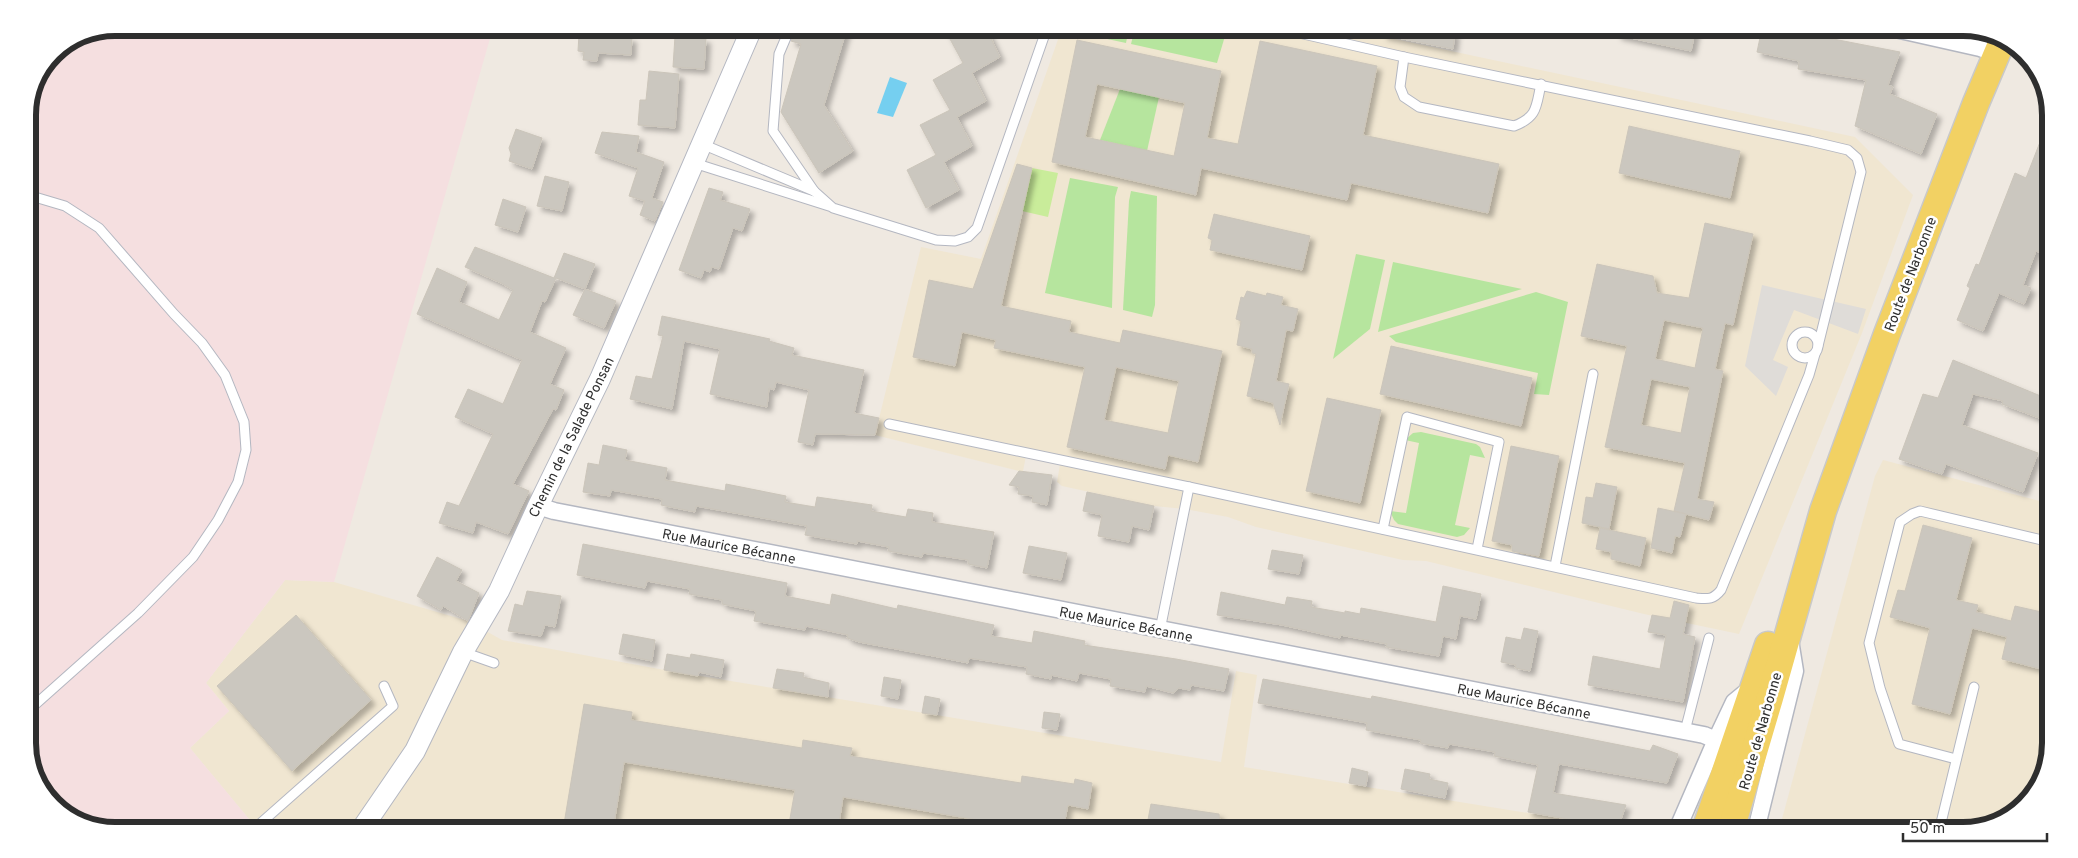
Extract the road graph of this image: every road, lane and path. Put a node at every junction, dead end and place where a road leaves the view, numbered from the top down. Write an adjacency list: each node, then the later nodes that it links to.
1 (749, 36): 9 (street, Chemin de la Salade Ponsan)
2 (787, 36): 11 (lane)
3 (1044, 36): 13 (lane)
4 (1312, 36): 7 (lane)
5 (1927, 36): 6 (street)
6 (2000, 47): 18 (main road, Route de Narbonne)
7 (1404, 57): 8 (lane); 8 (lane)
8 (1541, 84): 22 (lane)
9 (702, 144): 10 (street, Chemin de la Salade Ponsan); 11 (lane)
10 (694, 163): 13 (lane); 17 (street, Chemin de la Salade Ponsan)
11 (814, 191): 13 (lane)
12 (36, 197): 31 (lane)
13 (834, 208)
14 (1593, 374): 22 (lane)
15 (889, 424): 16 (lane)
16 (1189, 487): 19 (lane); 23 (lane)
17 (538, 506): 23 (street, Rue Maurice Bécanne); 26 (street, Chemin de la Salade Ponsan)
18 (1822, 511): 24 (main road, Route de Narbonne); 28 (main road, Route de Narbonne)
19 (1383, 529): 21 (lane); 21 (lane)
20 (2042, 540): 34 (lane)
21 (1477, 549): 22 (lane)
22 (1555, 566)
23 (1160, 630): 32 (street, Rue Maurice Bécanne)
24 (1789, 631): 39 (main road, Route de Narbonne); 40 (street, Route de Narbonne)
25 (1709, 638): 32 (lane)
26 (463, 652): 27 (lane); 36 (street, Chemin de la Salade Ponsan)
27 (494, 662)
28 (1754, 684): 33 (street, Route de Narbonne); 38 (main road, Route de Narbonne)
29 (384, 686): 35 (lane)
30 (1974, 687): 34 (lane)
31 (36, 704)
32 (1685, 731): 33 (street, Rue Maurice Bécanne)
33 (1716, 740): 37 (street, Route de Narbonne)
34 (1956, 759): 41 (lane)
35 (262, 822)
36 (367, 822)
37 (1681, 822)
38 (1708, 822)
39 (1733, 822)
40 (1758, 822)
41 (1942, 822)

